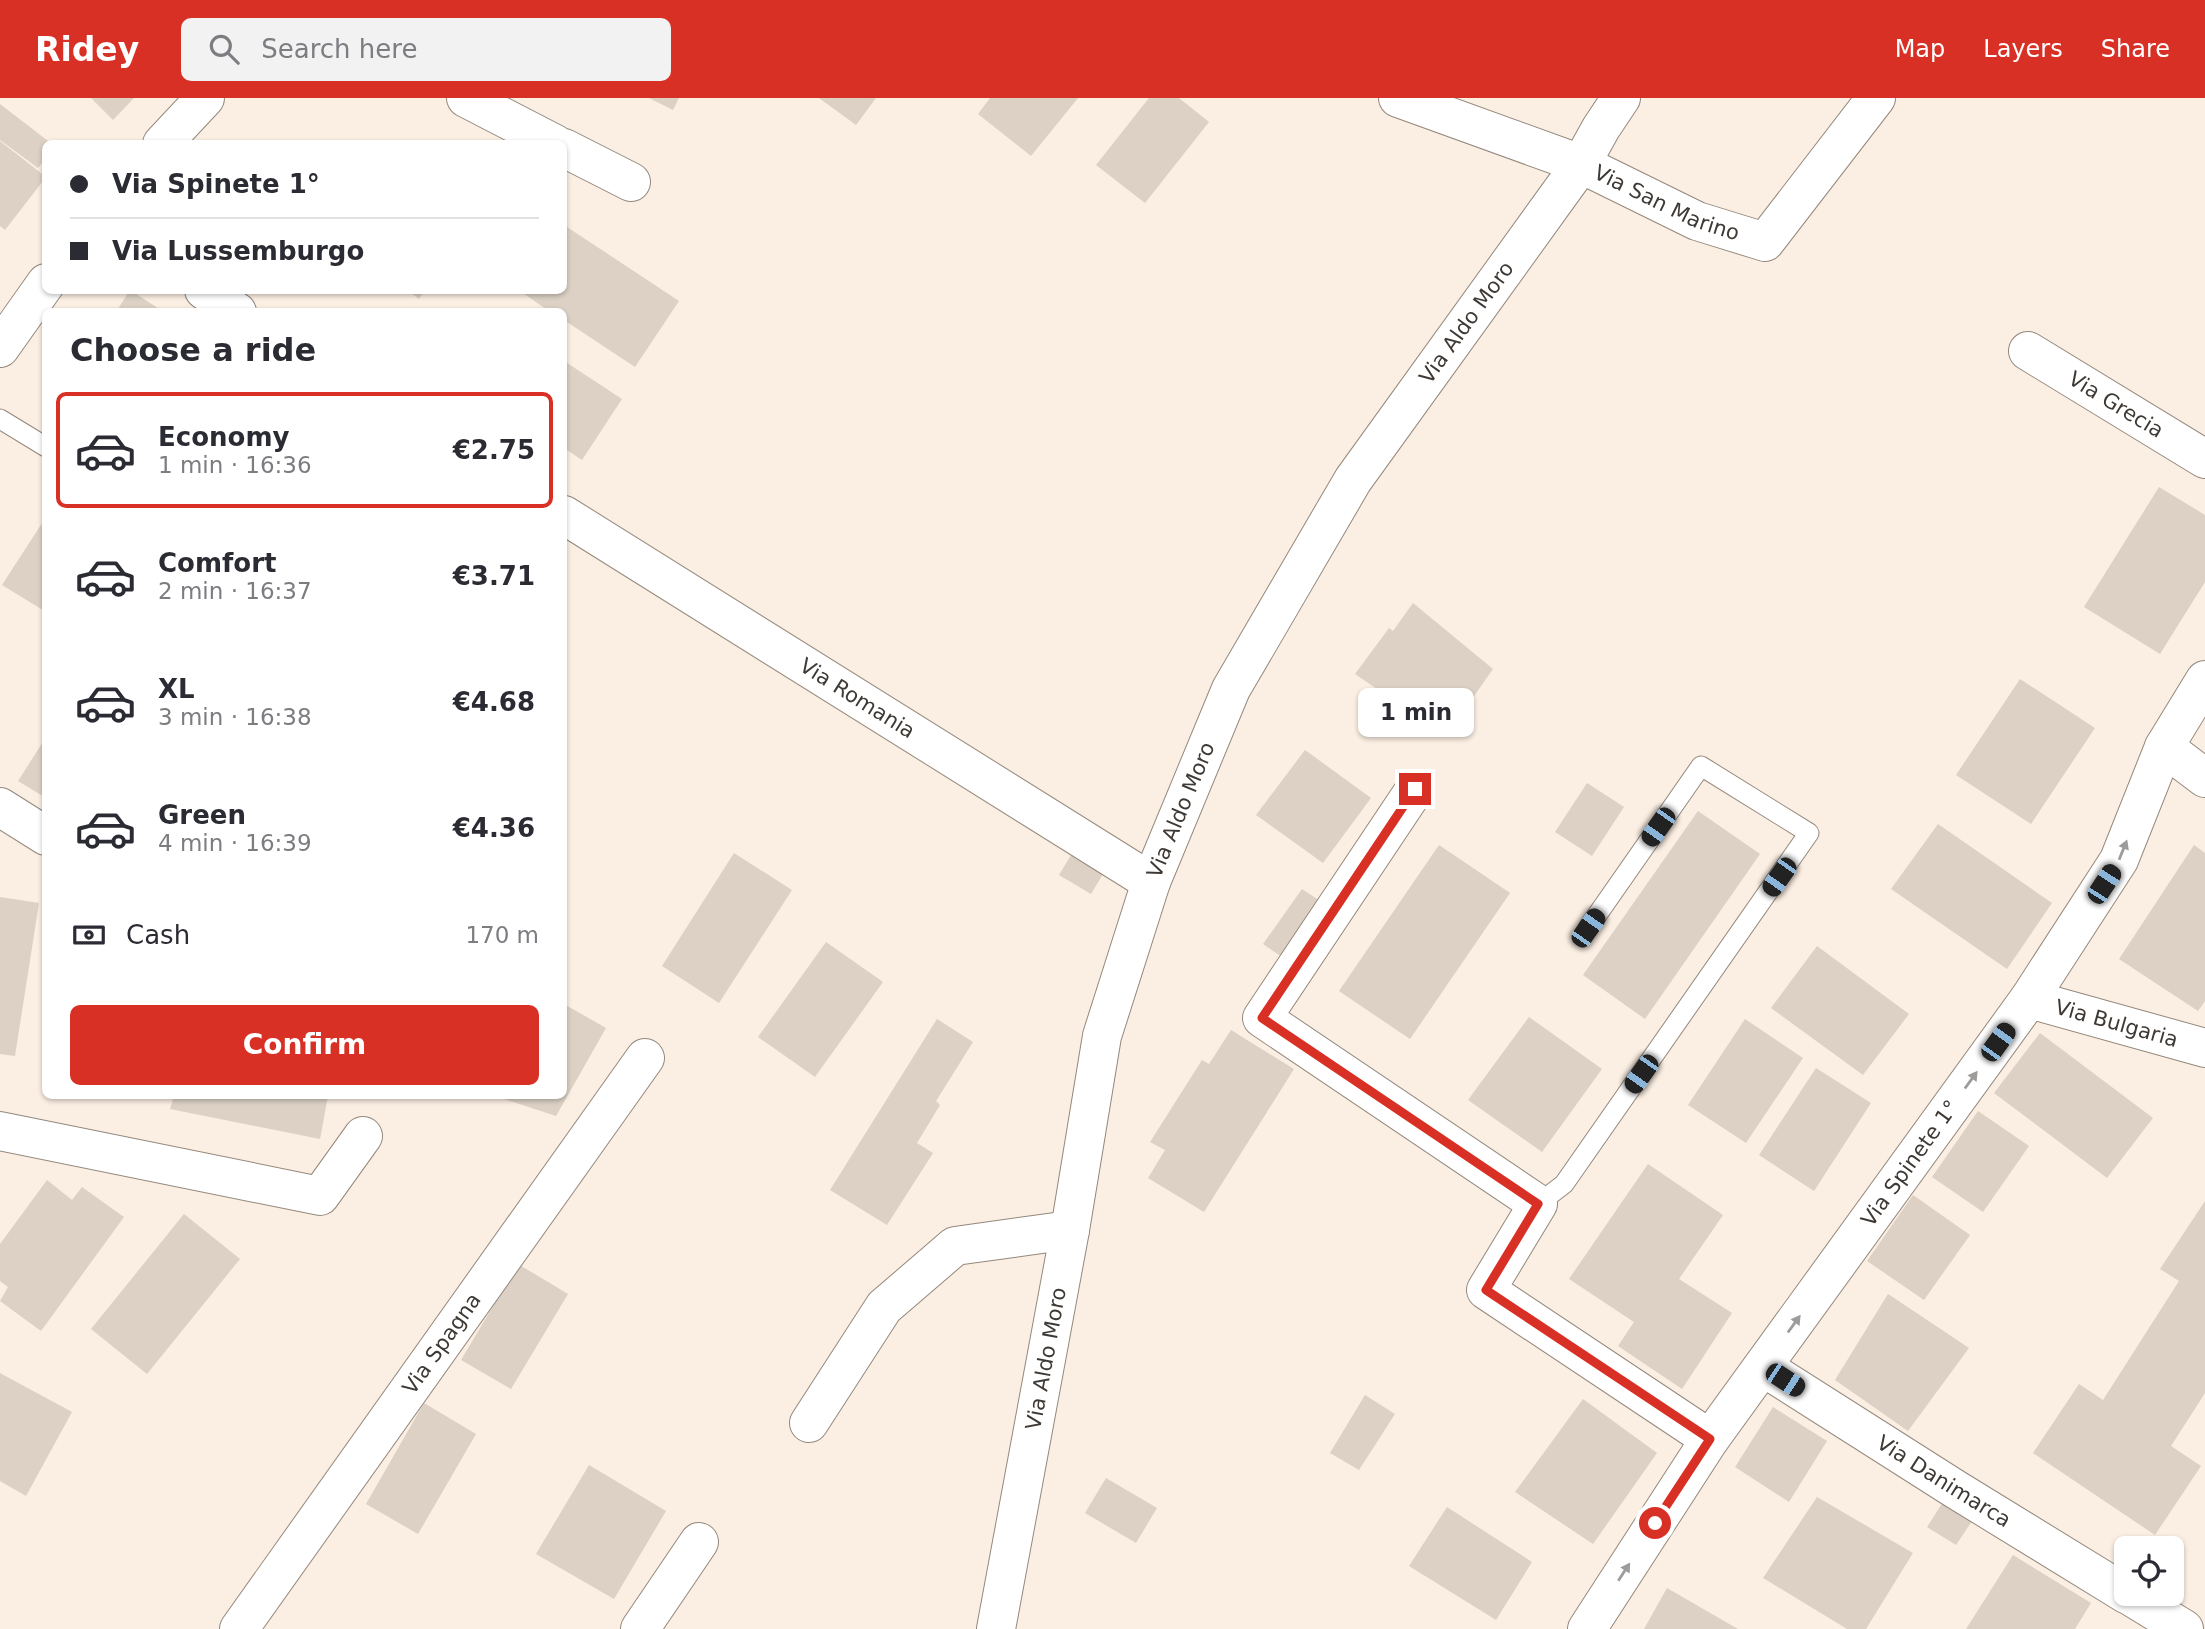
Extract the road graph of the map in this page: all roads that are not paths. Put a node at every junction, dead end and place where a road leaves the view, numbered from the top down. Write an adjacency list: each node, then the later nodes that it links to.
1 (205, 98): 6 (street)
2 (466, 98): 7 (street)
3 (1398, 98): 9 (street, Via San Marino)
4 (1621, 98): 9 (street, Via Aldo Moro)
5 (1876, 98): 9 (street, Via San Marino)
6 (166, 140)
7 (547, 140)
8 (567, 150): 10 (street)
9 (1581, 164): 26 (street, Via Aldo Moro)
10 (631, 182)
11 (42, 289): 14 (street)
12 (210, 294): 13 (street)
13 (231, 308)
14 (0, 348)
15 (2028, 351): 18 (street, Via Grecia)
16 (0, 419): 17 (lane)
17 (42, 445)
18 (2205, 459)
19 (567, 517): 26 (street, Via Romania)
20 (2205, 680): 21 (street, Via Spinete 1°)
21 (2164, 747): 22 (street); 28 (street, Via Spinete 1°, one-way to 21)
22 (2205, 778)
23 (1415, 789): 33 (street)
24 (0, 807): 25 (street)
25 (42, 833)
26 (1151, 882): 34 (street, Via Aldo Moro)
27 (1588, 928): 33 (lane)
28 (2029, 999): 29 (street, Via Bulgaria); 35 (street, Via Spinete 1°, one-way to 28)
29 (2205, 1048)
30 (645, 1058): 41 (street, Via Spagna)
31 (0, 1132): 32 (street)
32 (363, 1136)
33 (1538, 1204): 37 (street)
34 (1070, 1230): 36 (street); 43 (street, Via Aldo Moro)
35 (1763, 1367): 37 (street, Via Spinete 1°); 39 (street, Via Danimarca)
36 (809, 1423)
37 (1710, 1439): 44 (street, Via Spinete 1°, one-way to 37)
38 (699, 1542): 42 (street)
39 (2114, 1587)
40 (2146, 1606): 45 (street, Via Danimarca)
41 (239, 1629)
42 (640, 1629)
43 (996, 1629)
44 (1587, 1629)
45 (2183, 1629)

